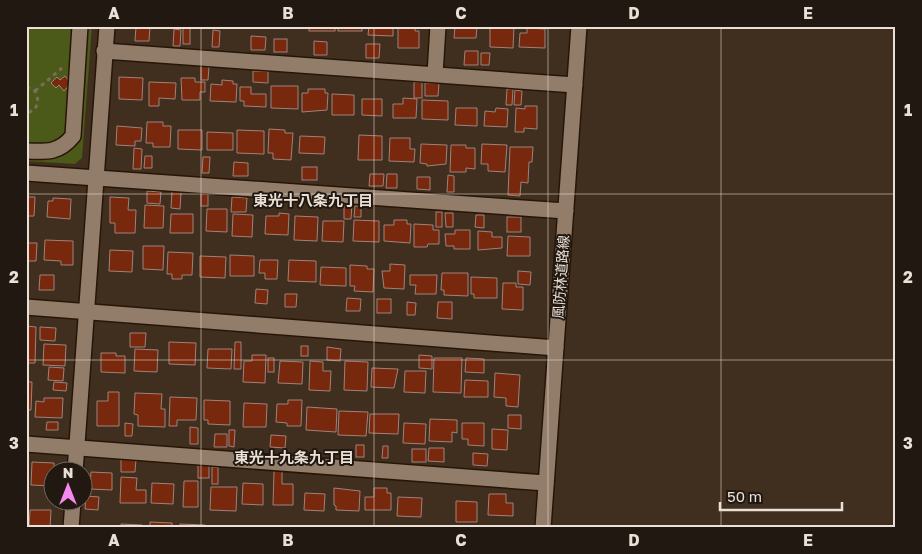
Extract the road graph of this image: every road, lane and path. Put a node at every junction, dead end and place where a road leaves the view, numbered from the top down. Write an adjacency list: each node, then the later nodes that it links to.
1 (80, 26): 6 (street)
2 (107, 26): 5 (street)
3 (438, 26): 7 (street)
4 (580, 26): 8 (street, 風防林道路線)
5 (104, 51): 7 (street); 14 (street)
6 (78, 55): 10 (path); 12 (street)
7 (435, 74): 8 (street)
8 (575, 85): 15 (street, 風防林道路線)
9 (26, 87): 10 (path)
10 (35, 91): 11 (path)
11 (26, 113)
12 (26, 151)
13 (26, 173): 14 (street)
14 (97, 178): 15 (street); 17 (street)
15 (566, 211): 18 (street, 風防林道路線)
16 (26, 307): 17 (street)
17 (86, 312): 18 (street); 20 (street)
18 (556, 348): 22 (street, 風防林道路線)
19 (26, 444): 20 (street)
20 (76, 447): 21 (street); 22 (street)
21 (75, 462)
22 (546, 482): 25 (street, 風防林道路線)
23 (72, 512): 24 (street)
24 (71, 528)
25 (543, 528)

